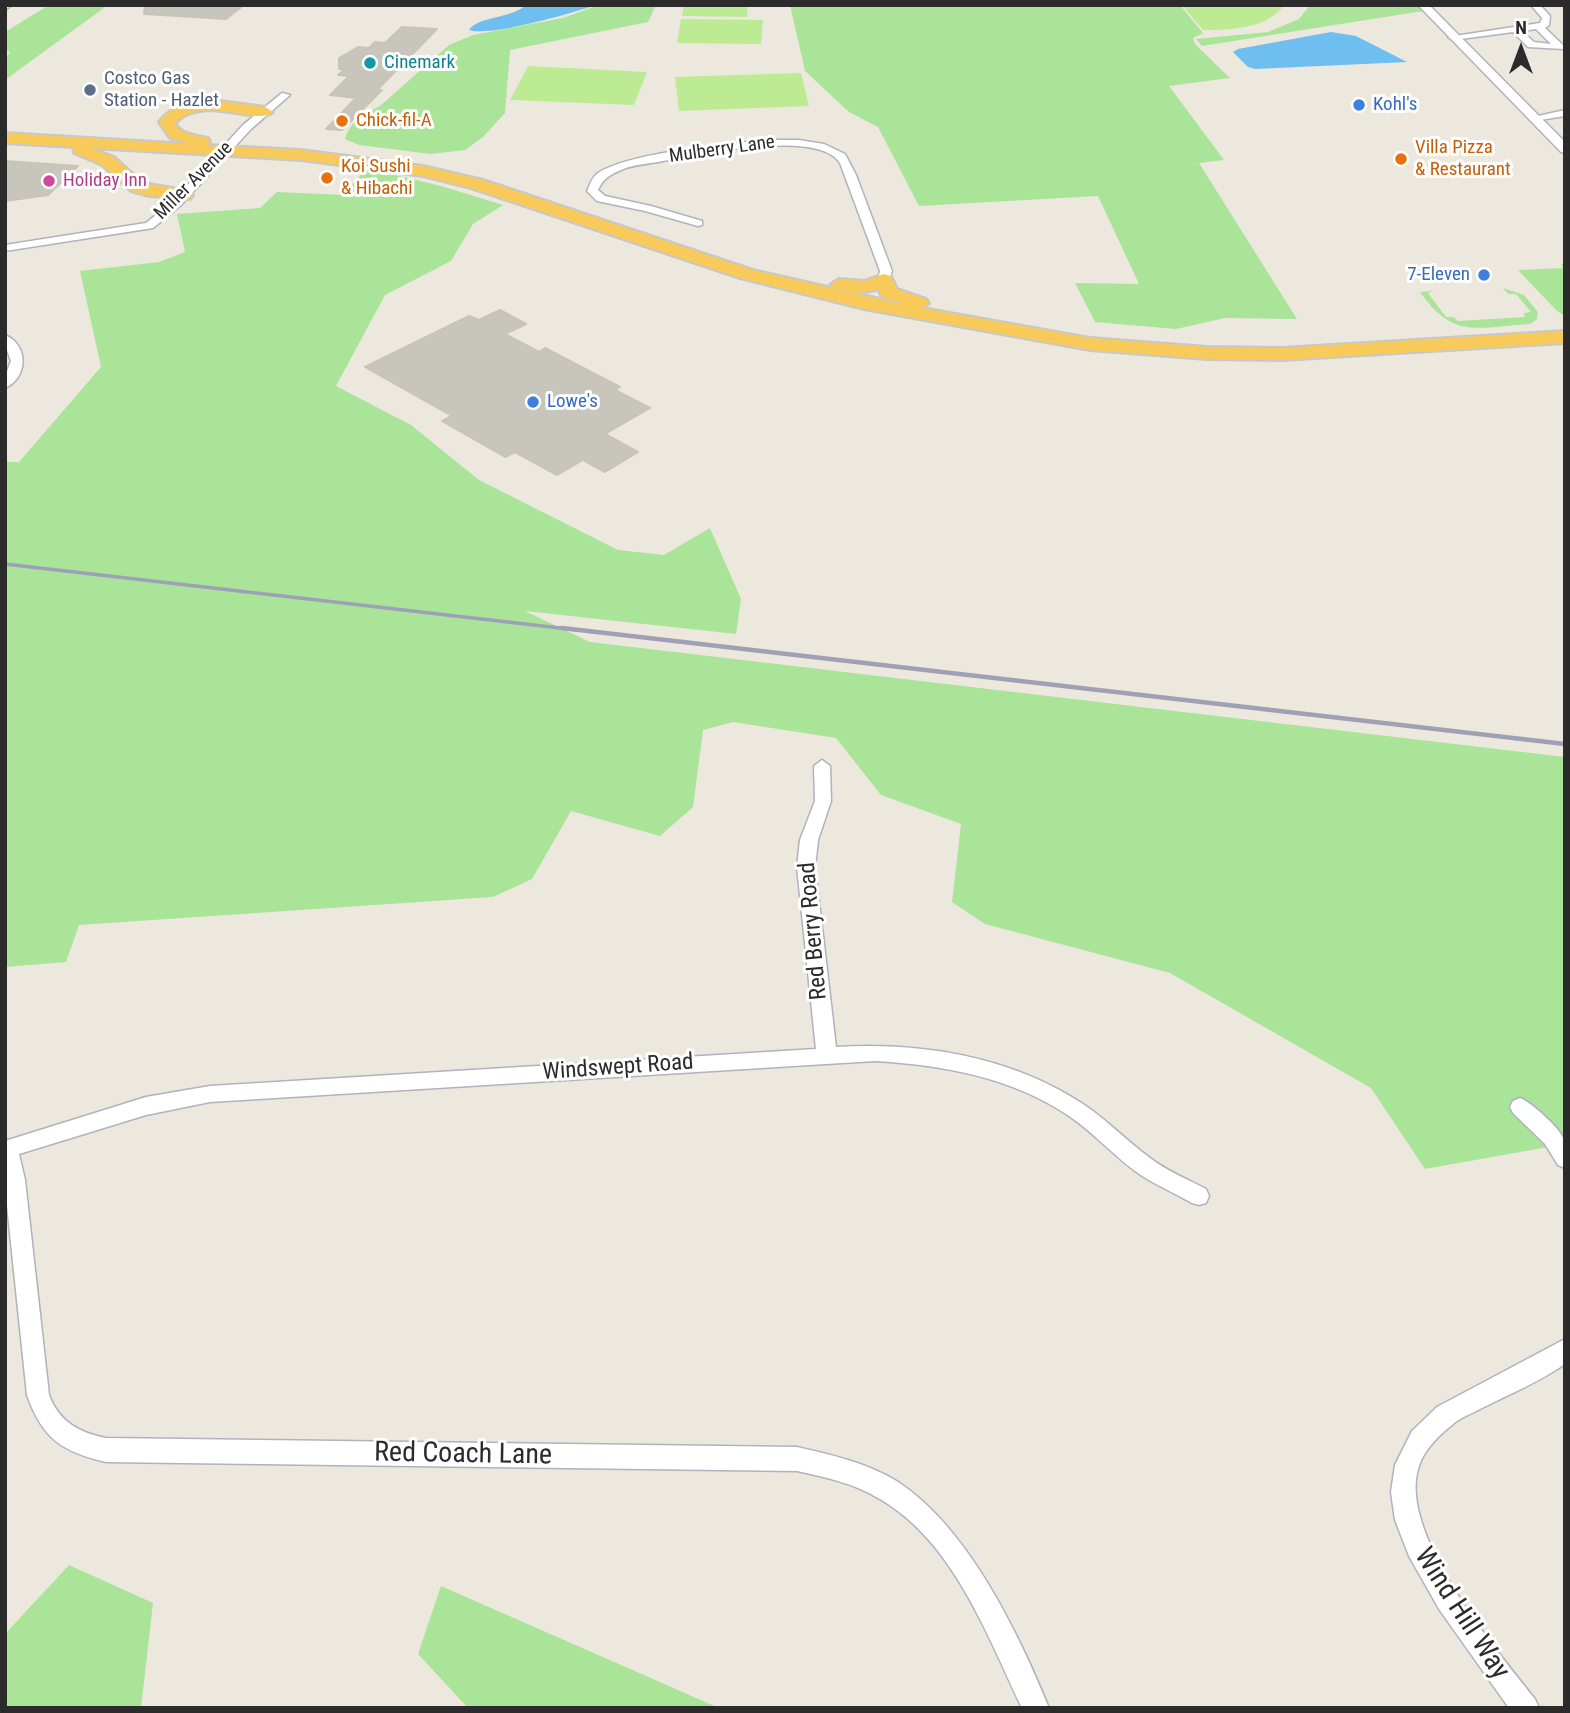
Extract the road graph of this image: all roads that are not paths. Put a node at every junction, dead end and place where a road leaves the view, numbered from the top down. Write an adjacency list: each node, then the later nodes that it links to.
1 (1423, 5): 5 (street)
2 (1535, 5): 3 (street)
3 (1538, 26): 4 (street); 4 (street)
4 (1516, 30): 5 (street)
5 (1454, 37): 9 (street)
6 (285, 95): 7 (street, Miller Avenue)
7 (265, 112): 14 (street, Miller Avenue); 14 (highway)
8 (1565, 113): 9 (street)
9 (1534, 118): 10 (street); 15 (street)
10 (1565, 119)
11 (5, 131): 14 (highway)
12 (5, 138): 13 (highway)
13 (43, 141): 14 (highway); 16 (highway)
14 (224, 146): 16 (street, Miller Avenue); 20 (highway); 23 (highway)
15 (1565, 149)
16 (184, 195): 18 (street, Miller Avenue)
17 (698, 223): 19 (street, Mulberry Lane)
18 (5, 248)
19 (884, 280): 20 (highway); 21 (highway)
20 (817, 283): 21 (highway)
21 (945, 312): 22 (highway)
22 (1565, 328)
23 (1565, 337)
24 (5, 339): 25 (street)
25 (5, 384)
26 (822, 766): 27 (street, Red Berry Road)
27 (827, 1056): 29 (street, Windswept Road); 31 (street, Windswept Road)
28 (1520, 1107): 30 (street)
29 (7, 1149): 33 (street, Red Coach Lane)
30 (1565, 1159)
31 (1199, 1196)
32 (1565, 1350): 34 (street, Wind Hill Way)
33 (1036, 1708)
34 (1525, 1708)

